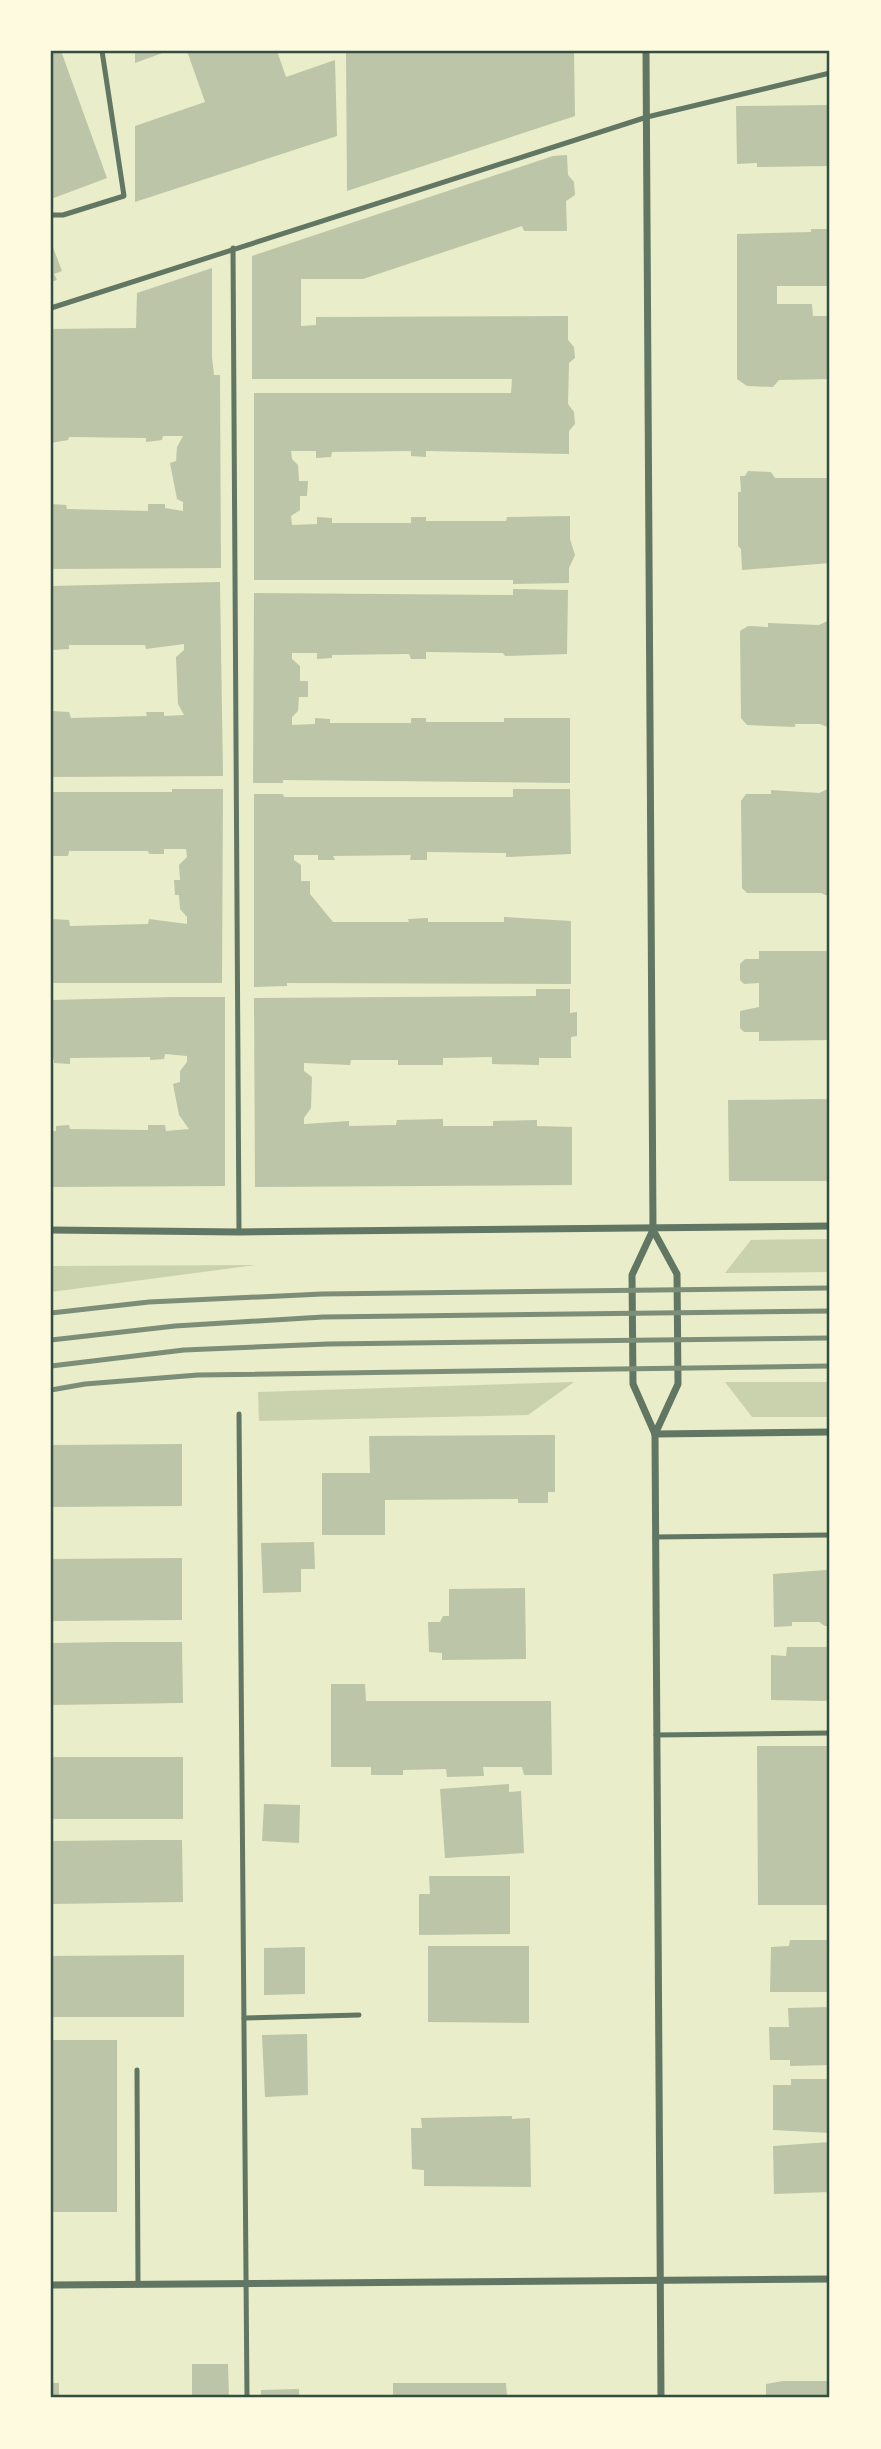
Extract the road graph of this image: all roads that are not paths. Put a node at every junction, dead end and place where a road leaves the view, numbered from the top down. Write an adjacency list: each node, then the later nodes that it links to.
1 (102, 51): 5 (lane)
2 (646, 51): 4 (street)
3 (830, 73): 4 (lane)
4 (647, 117): 6 (lane); 10 (street)
5 (51, 215)
6 (233, 248): 7 (lane); 11 (lane)
7 (51, 308)
8 (830, 1226): 10 (street)
9 (51, 1230): 11 (street)
10 (653, 1230): 11 (street); 14 (street); 14 (street)
11 (239, 1233)
12 (239, 1415): 20 (lane)
13 (830, 1432): 14 (street)
14 (654, 1434): 16 (street)
15 (830, 1535): 16 (lane)
16 (655, 1536): 18 (street)
17 (830, 1732): 18 (lane)
18 (656, 1735): 23 (street)
19 (359, 2015): 20 (lane)
20 (244, 2018): 24 (lane)
21 (137, 2070): 26 (lane)
22 (830, 2279): 23 (street)
23 (659, 2280): 24 (street); 28 (street)
24 (246, 2283): 26 (street); 27 (lane)
25 (51, 2285): 26 (street)
26 (138, 2285)
27 (247, 2398)
28 (661, 2398)

